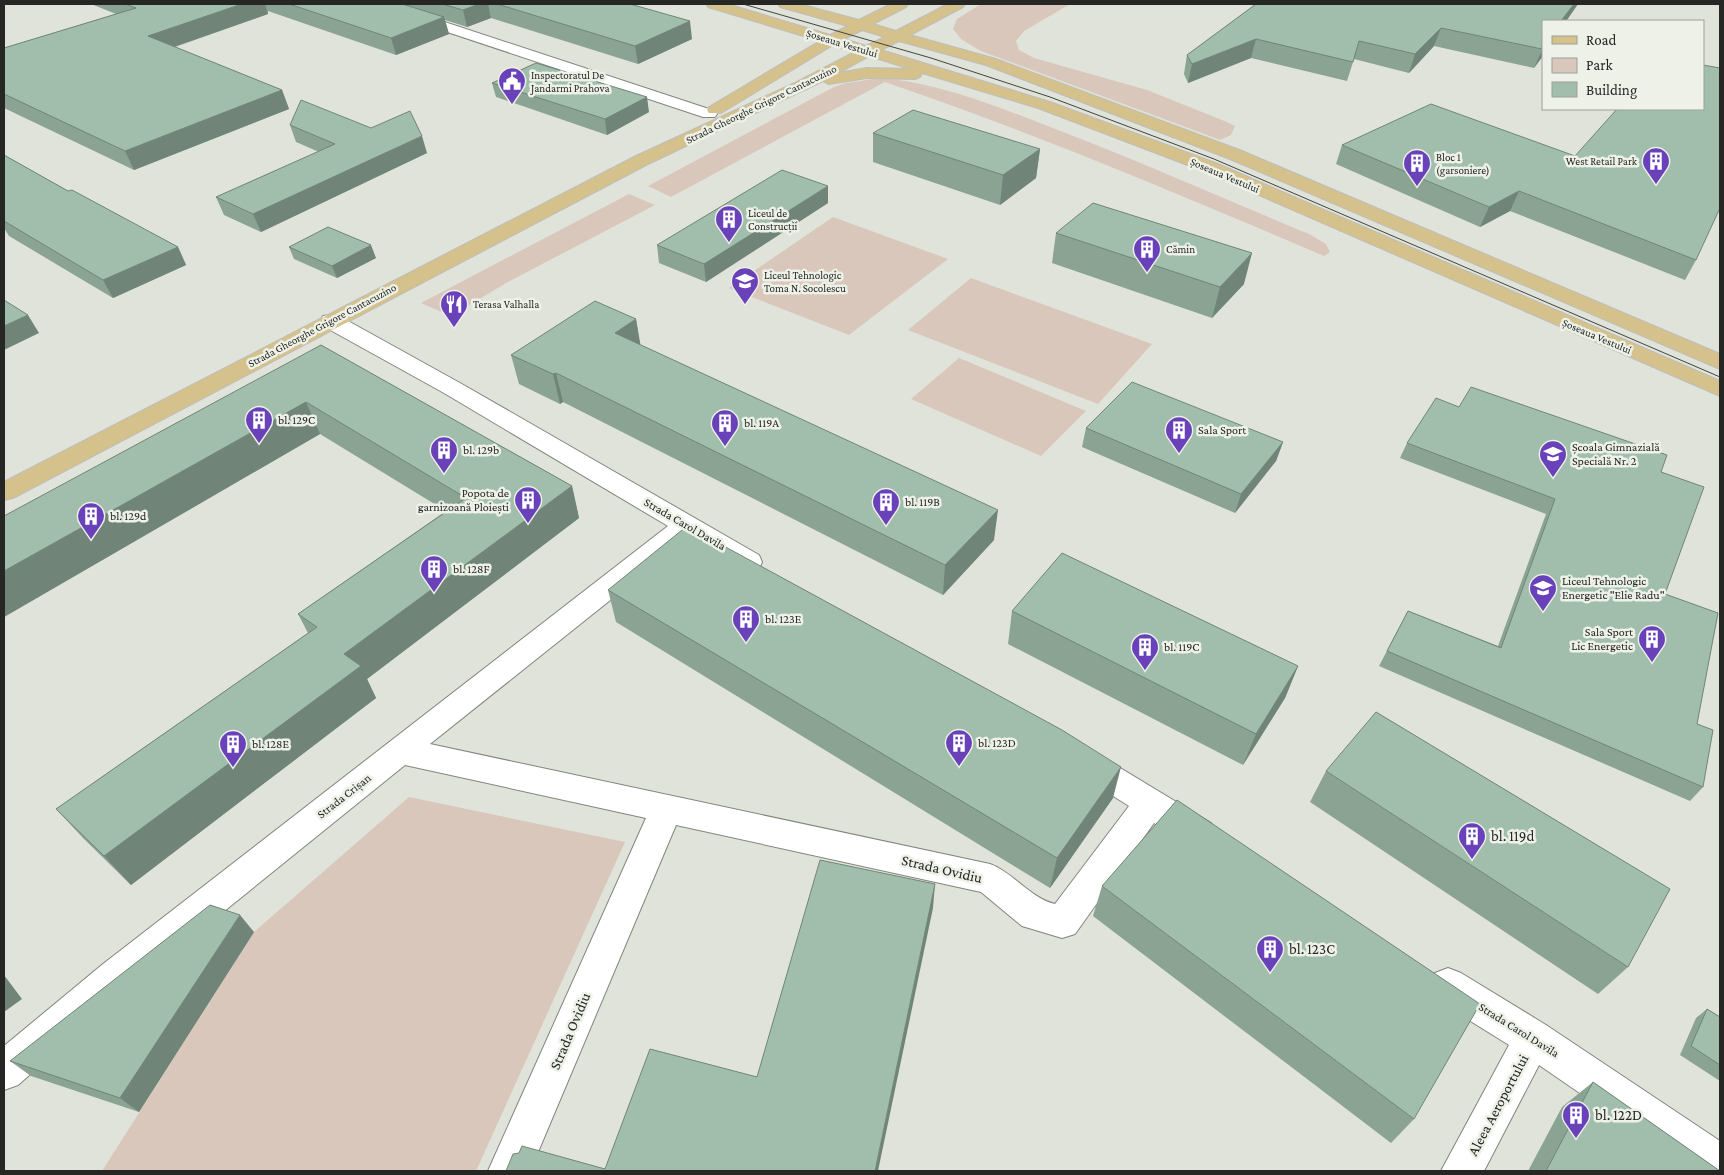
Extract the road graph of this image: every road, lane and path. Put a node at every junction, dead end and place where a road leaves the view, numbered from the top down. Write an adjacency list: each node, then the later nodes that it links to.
1 (377, 4): 19 (street)
2 (713, 4): 10 (main road, Șoseaua Vestului)
3 (785, 4): 11 (main road, Șoseaua Vestului)
4 (796, 4): 9 (main road)
5 (885, 4): 8 (main road)
6 (901, 4): 11 (main road, Strada Gheorghe Grigore Cantacuzino)
7 (956, 5): 12 (main road, Strada Gheorghe Grigore Cantacuzino); 15 (main road)
8 (868, 6)
9 (852, 7)
10 (742, 12): 13 (main road, Șoseaua Vestului); 16 (main road)
11 (861, 25): 12 (main road, Șoseaua Vestului); 13 (main road, Strada Gheorghe Grigore Cantacuzino)
12 (898, 35): 14 (main road, Strada Gheorghe Grigore Cantacuzino); 15 (main road, Șoseaua Vestului)
13 (832, 40): 14 (main road, Șoseaua Vestului); 16 (main road, Strada Gheorghe Grigore Cantacuzino)
14 (868, 51): 17 (main road, Șoseaua Vestului); 18 (main road, Strada Gheorghe Grigore Cantacuzino)
15 (991, 62): 23 (main road, Șoseaua Vestului)
16 (786, 66): 19 (main road, Strada Gheorghe Grigore Cantacuzino)
17 (968, 81): 18 (main road); 25 (main road, Șoseaua Vestului)
18 (803, 85): 20 (main road, Strada Gheorghe Grigore Cantacuzino)
19 (709, 114): 20 (main road, Strada Gheorghe Grigore Cantacuzino)
20 (642, 160): 21 (main road, Strada Gheorghe Grigore Cantacuzino)
21 (332, 321): 26 (main road, Strada Gheorghe Grigore Cantacuzino); 27 (street, Strada Carol Davila)
22 (1720, 346): 23 (main road)
23 (1685, 347): 24 (main road, Șoseaua Vestului)
24 (1720, 362)
25 (1720, 389)
26 (4, 492)
27 (687, 525): 28 (street, Strada Carol Davila); 30 (street, Strada Crișan)
28 (771, 575)
29 (1058, 746): 31 (street)
30 (401, 750): 32 (street, Strada Ovidiu); 36 (street, Strada Crișan)
31 (1150, 803): 32 (street, Strada Ovidiu); 33 (street)
32 (667, 808): 38 (street, Strada Ovidiu)
33 (1224, 848)
34 (1424, 971): 35 (street, Strada Carol Davila)
35 (1533, 1038): 37 (street, Strada Carol Davila); 39 (street, Aleea Aeroportului)
36 (4, 1071)
37 (1720, 1166)
38 (509, 1171)
39 (1462, 1171)

